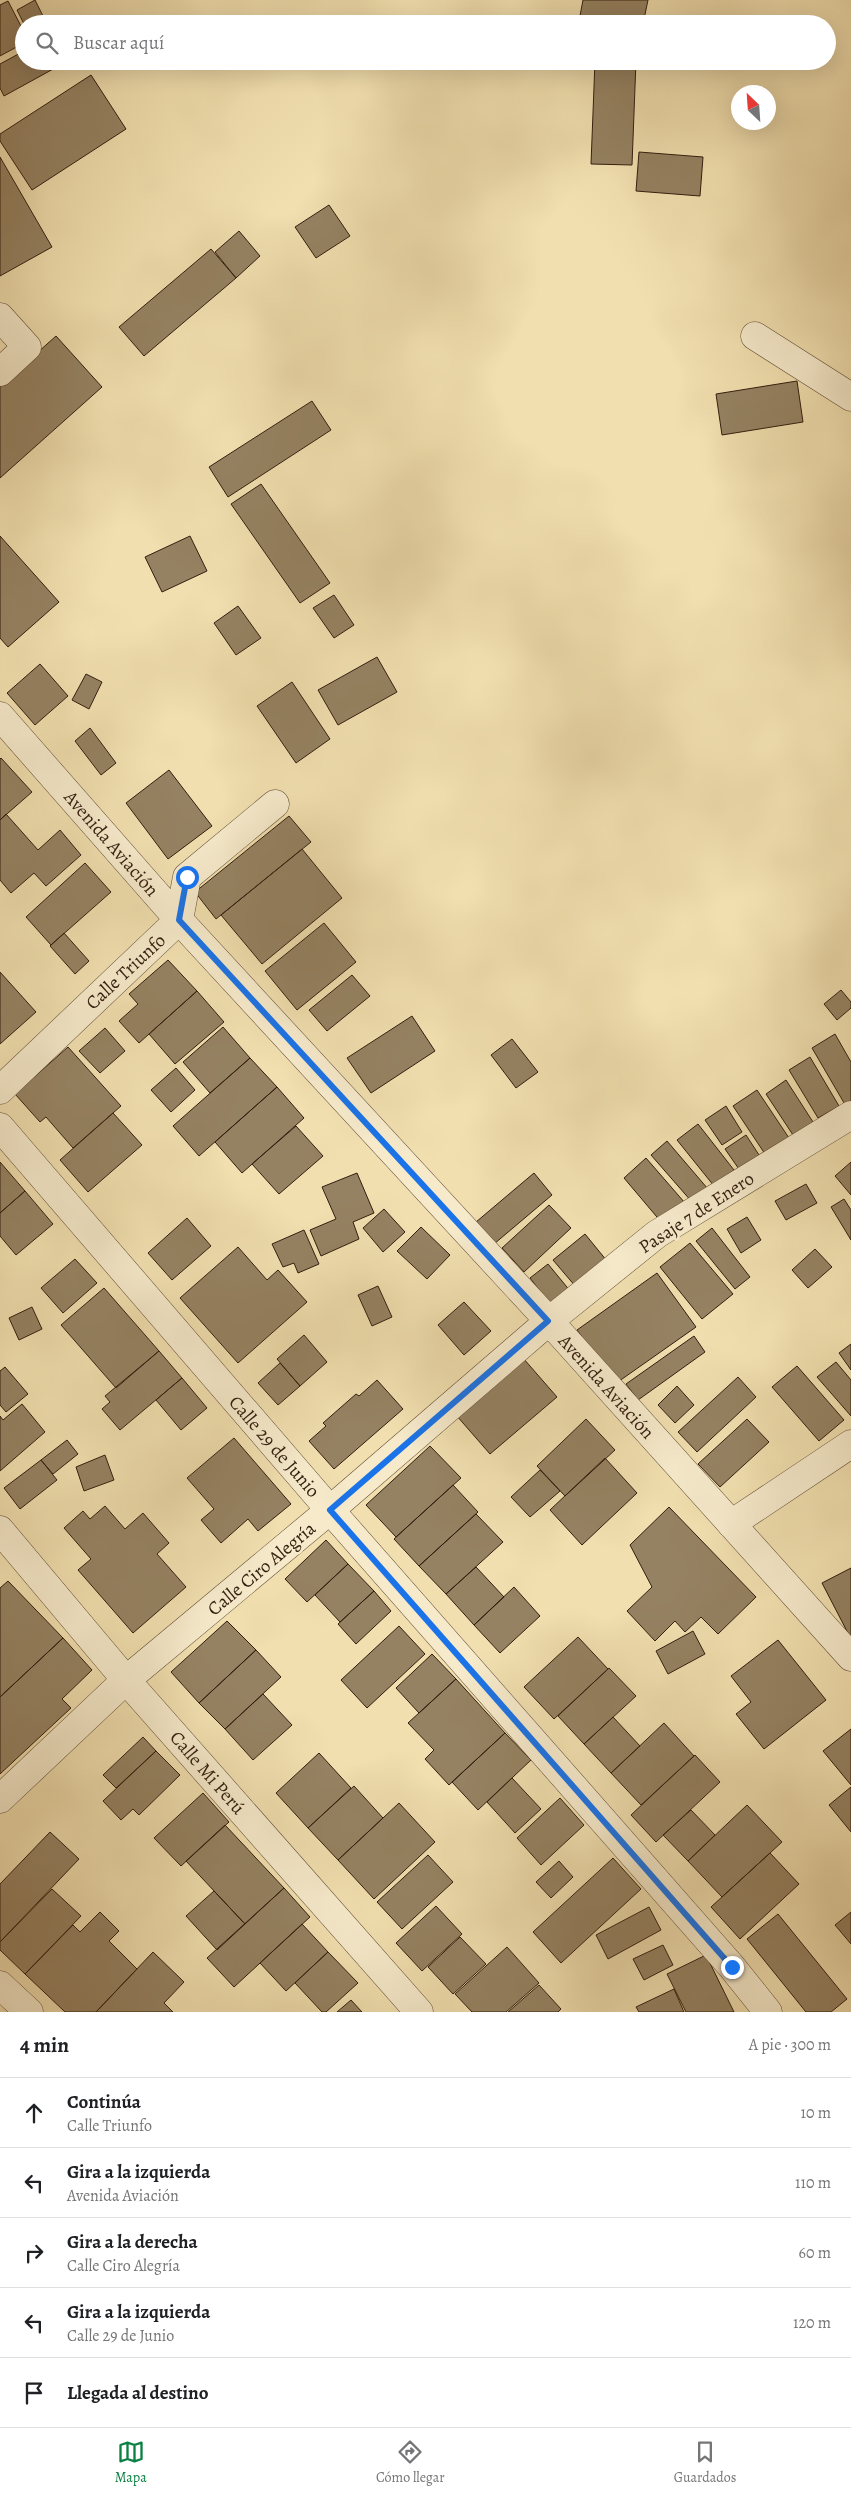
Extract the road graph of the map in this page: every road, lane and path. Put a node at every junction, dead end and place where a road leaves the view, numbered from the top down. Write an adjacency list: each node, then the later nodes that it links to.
1 (0, 317): 3 (street)
2 (755, 336): 4 (street)
3 (0, 372)
4 (851, 397)
5 (0, 716): 7 (street, Avenida Aviación)
6 (275, 804): 7 (street, Calle Triunfo)
7 (179, 920): 8 (street, Calle Triunfo); 11 (street, Avenida Aviación)
8 (0, 1090)
9 (851, 1115): 11 (street, Pasaje 7 de Enero)
10 (0, 1127): 13 (street, Calle 29 de Junio)
11 (548, 1321): 13 (street, Calle Ciro Alegría); 14 (street, Avenida Aviación)
12 (851, 1444): 14 (street)
13 (330, 1510): 17 (street, Calle Ciro Alegría); 22 (street, Calle 29 de Junio)
14 (731, 1524): 16 (street, Avenida Aviación)
15 (0, 1530): 17 (street, Calle Mi Perú)
16 (851, 1657)
17 (126, 1680): 18 (street, Calle Ciro Alegría); 21 (street, Calle Mi Perú)
18 (0, 1799)
19 (0, 1985): 20 (street)
20 (28, 2012)
21 (419, 2012)
22 (768, 2012)

